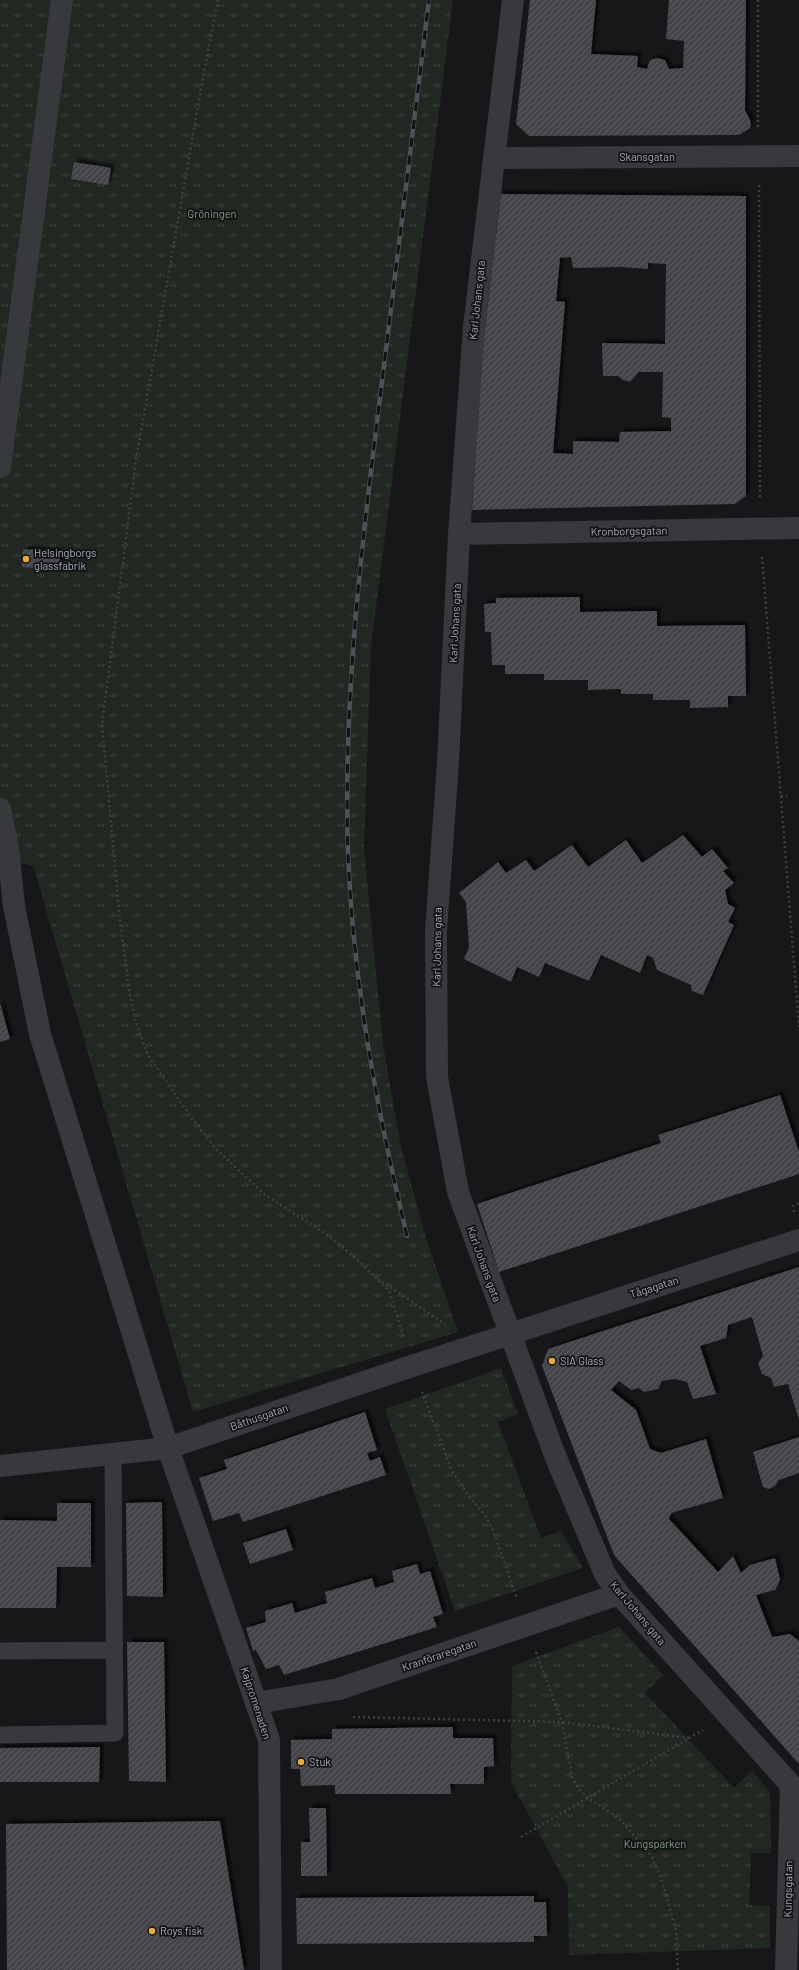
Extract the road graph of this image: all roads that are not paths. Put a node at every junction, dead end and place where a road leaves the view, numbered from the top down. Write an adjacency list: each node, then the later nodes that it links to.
1 (62, 0): 5 (street)
2 (513, 0): 4 (street, Karl Johans gata)
3 (799, 156): 4 (street, Skansgatan)
4 (494, 158): 7 (street, Karl Johans gata)
5 (0, 467)
6 (799, 528): 7 (street, Kronborgsgatan)
7 (459, 534): 10 (street, Karl Johans gata)
8 (0, 809): 11 (street, Kajpromenaden)
9 (799, 1240): 10 (street, Tågagatan)
10 (510, 1335): 11 (street, Båthusgatan); 14 (street, Karl Johans gata)
11 (168, 1448): 12 (street, Båthusgatan); 17 (street, Kajpromenaden)
12 (113, 1454): 13 (street, Båthusgatan); 15 (lane)
13 (0, 1466)
14 (619, 1594): 17 (street, Kranföraregatan); 19 (street, Karl Johans gata)
15 (114, 1650): 16 (lane); 18 (lane)
16 (0, 1651)
17 (256, 1702): 20 (street, Kajpromenaden)
18 (0, 1736)
19 (795, 1790): 22 (street, Kungsgatan)
20 (271, 1970)
21 (772, 1970): 22 (street)
22 (786, 1970)

